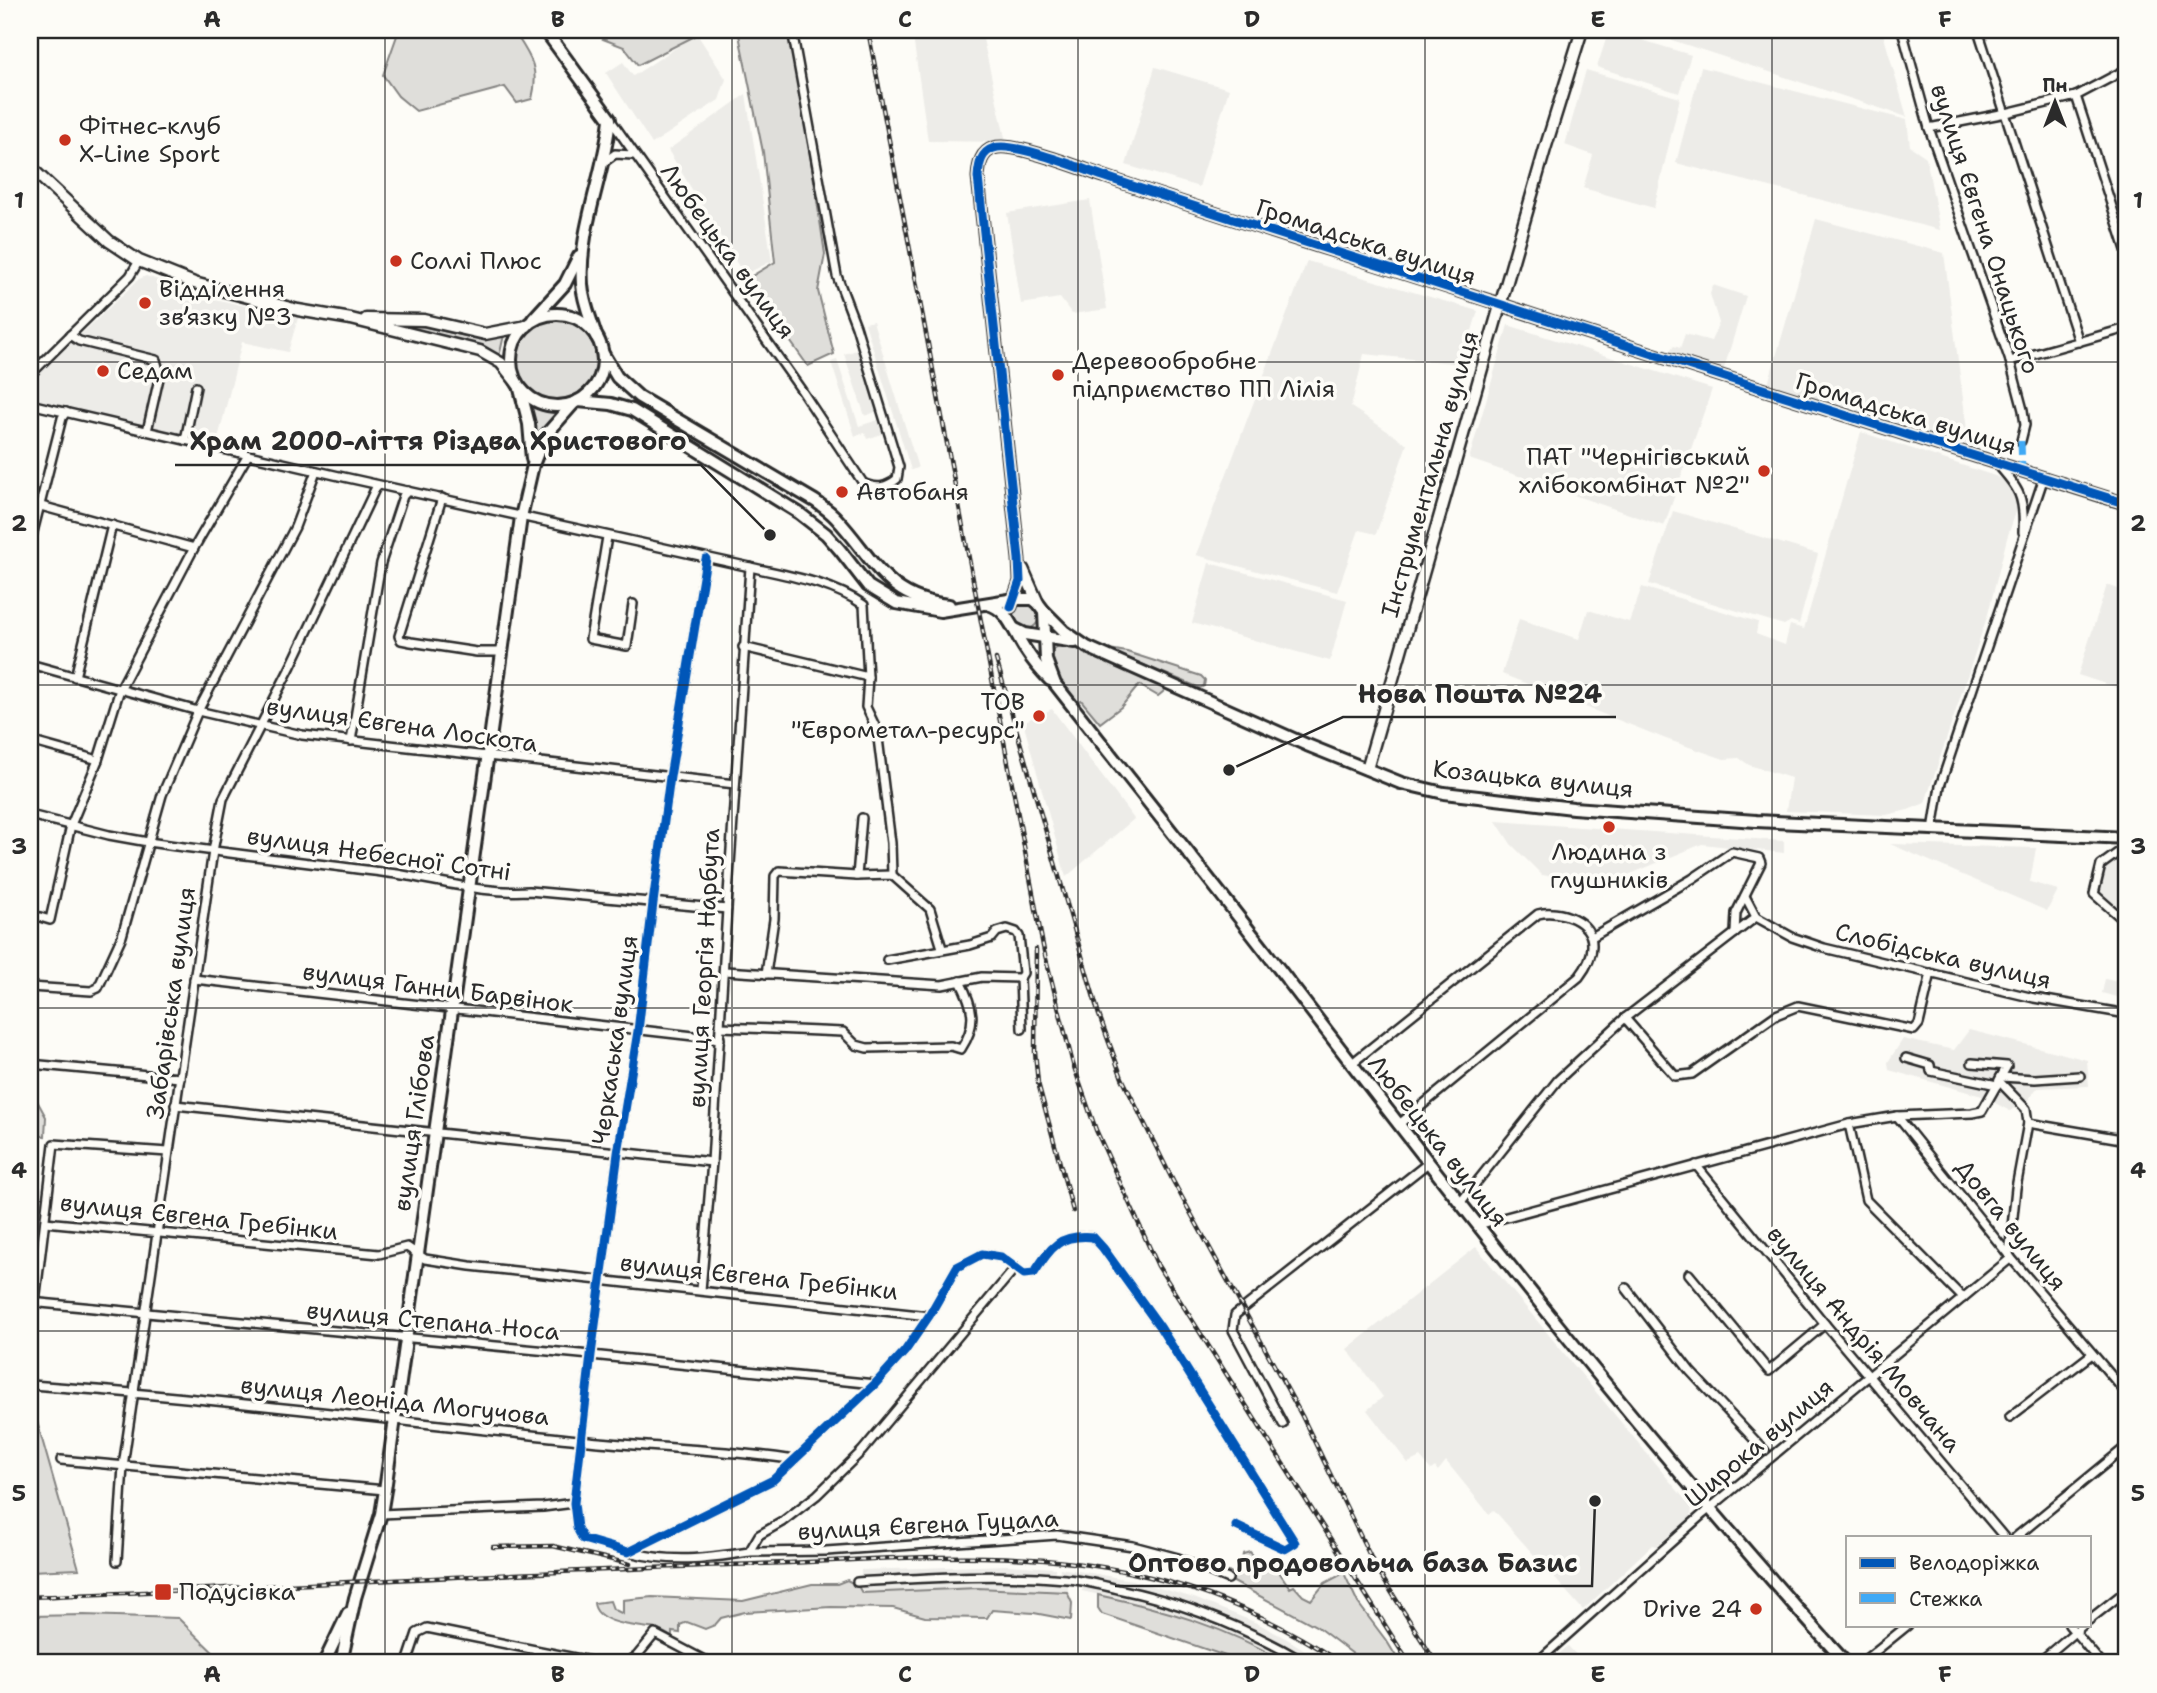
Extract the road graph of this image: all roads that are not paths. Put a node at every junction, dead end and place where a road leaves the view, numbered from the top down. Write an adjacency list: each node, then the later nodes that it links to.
1 (545, 30): 9 (main road, Любецька вулиця)
2 (792, 30): 11 (street, Любецька вулиця)
3 (1582, 30): 17 (street, Інструментальна вулиця)
4 (1902, 30): 10 (street, вулиця Євгена Онацького)
5 (1978, 30): 8 (street)
6 (2127, 69): 7 (street)
7 (2076, 96): 8 (street); 15 (street)
8 (2006, 113): 10 (street); 23 (street)
9 (610, 119): 11 (street, Любецька вулиця); 12 (main road)
10 (1929, 128): 25 (street, вулиця Євгена Онацького)
11 (635, 156): 12 (street)
12 (603, 163): 14 (main road)
13 (30, 167): 16 (street)
14 (584, 244): 19 (main road); 22 (main road)
15 (2127, 253)
16 (139, 261): 18 (street); 21 (street)
17 (1500, 304): 36 (street, Громадська вулиця); 53 (street, Громадська вулиця); 80 (street, Інструментальна вулиця)
18 (351, 319): 19 (street); 27 (street)
19 (528, 324): 22 (main road); 27 (main road)
20 (2127, 328): 23 (street)
21 (70, 335): 26 (street); 32 (street)
22 (596, 336): 24 (main road)
23 (2079, 342): 25 (street)
24 (602, 352): 29 (main road); 59 (main road)
25 (2010, 361): 34 (street, вулиця Євгена Онацького)
26 (30, 375)
27 (518, 384): 29 (main road); 37 (main road, вулиця Глібова)
28 (196, 387): 33 (street)
29 (576, 402): 37 (main road, вулиця Глібова); 59 (main road)
30 (30, 404): 31 (street)
31 (66, 412): 32 (street); 45 (street)
32 (147, 431): 33 (street)
33 (185, 440): 35 (street)
34 (2021, 441)
35 (248, 455): 38 (street); 51 (street)
36 (1993, 460): 39 (street, Громадська вулиця); 50 (street)
37 (533, 466): 46 (main road, вулиця Глібова)
38 (316, 471): 40 (street); 74 (street)
39 (2044, 477): 44 (street, Громадська вулиця); 50 (street)
40 (377, 485): 41 (street); 75 (street, Забарівська вулиця)
41 (408, 491): 42 (street); 77 (street)
42 (442, 498): 46 (street); 67 (street)
43 (30, 503): 45 (street)
44 (2127, 504)
45 (39, 505): 47 (street); 49 (street)
46 (521, 517): 48 (street); 67 (main road, вулиця Глібова)
47 (112, 525): 51 (street); 70 (street)
48 (607, 537): 52 (street); 58 (street)
49 (30, 544)
50 (2022, 544): 86 (street)
51 (194, 548): 73 (street)
52 (706, 559): 54 (street); 81 (street, Черкаська вулиця)
53 (1019, 559): 55 (street); 60 (street)
54 (750, 567): 66 (street, вулиця Георгія Нарбута); 71 (street)
55 (1018, 587): 56 (street); 57 (street)
56 (1016, 601): 57 (main road); 60 (main road); 61 (main road)
57 (992, 602): 59 (main road); 61 (main road)
58 (633, 604)
59 (970, 607)
60 (1042, 611): 62 (main road); 63 (main road, Любецька вулиця); 65 (main road, Козацька вулиця)
61 (1010, 623): 62 (main road); 72 (main road)
62 (1025, 634): 63 (main road)
63 (1045, 638): 64 (main road); 68 (main road, Любецька вулиця)
64 (1067, 640): 65 (main road); 68 (main road)
65 (1081, 644): 80 (main road, Козацька вулиця)
66 (743, 647): 71 (street); 82 (street, вулиця Георгія Нарбута)
67 (500, 652): 78 (main road, вулиця Глібова)
68 (1046, 660): 72 (main road, Любецька вулиця)
69 (30, 664): 70 (street, вулиця Євгена Лоскота)
70 (75, 677): 73 (street, вулиця Євгена Лоскота)
71 (868, 677): 91 (street)
72 (1055, 684): 121 (main road, Любецька вулиця)
73 (120, 689): 74 (street, вулиця Євгена Лоскота); 79 (street)
74 (198, 711): 75 (street, вулиця Євгена Лоскота); 88 (street)
75 (261, 726): 77 (street, вулиця Євгена Лоскота); 90 (street, Забарівська вулиця)
76 (30, 741): 79 (street)
77 (351, 741): 78 (street, вулиця Євгена Лоскота)
78 (488, 757): 81 (street, вулиця Євгена Лоскота); 93 (main road, вулиця Глібова)
79 (97, 760): 85 (street)
80 (1367, 769): 86 (main road, Козацька вулиця)
81 (670, 777): 82 (street, вулиця Євгена Лоскота); 95 (street, Черкаська вулиця)
82 (735, 784): 96 (street, вулиця Георгія Нарбута)
83 (30, 816): 85 (street, вулиця Небесної Сотні)
84 (862, 818): 92 (street)
85 (71, 825): 88 (street, вулиця Небесної Сотні); 97 (street)
86 (1933, 830): 87 (main road, Козацька вулиця)
87 (2127, 838)
88 (149, 842): 90 (street, вулиця Небесної Сотні); 110 (street)
89 (2127, 846): 99 (street)
90 (213, 851): 93 (street, вулиця Небесної Сотні); 108 (street, Забарівська вулиця)
91 (892, 875): 92 (street); 102 (street)
92 (857, 876): 106 (street)
93 (470, 887): 95 (street, вулиця Небесної Сотні); 111 (main road, вулиця Глібова)
94 (1745, 896): 98 (street); 100 (street); 101 (street)
95 (653, 903): 96 (street, вулиця Небесної Сотні); 116 (street, Черкаська вулиця)
96 (727, 909): 104 (street, вулиця Георгія Нарбута)
97 (30, 914)
98 (1756, 917): 100 (street); 105 (street, Слобідська вулиця)
99 (2127, 923)
100 (1735, 933): 113 (street)
101 (1592, 937): 121 (street); 129 (street)
102 (942, 948): 103 (street); 107 (street)
103 (887, 960)
104 (725, 971): 106 (street); 114 (street, вулиця Георгія Нарбута)
105 (1931, 973): 112 (street, Слобідська вулиця); 113 (street)
106 (766, 974): 109 (street)
107 (1020, 978): 109 (street); 115 (street)
108 (194, 979): 111 (street, вулиця Ганни Барвінок); 123 (street, Забарівська вулиця)
109 (960, 981): 114 (street)
110 (30, 987)
111 (452, 1010): 116 (street, вулиця Ганни Барвінок); 130 (main road, вулиця Глібова)
112 (2127, 1014)
113 (1625, 1018): 137 (street)
114 (721, 1027): 117 (street, вулиця Георгія Нарбута)
115 (1022, 1029)
116 (638, 1031): 117 (street, вулиця Ганни Барвінок); 133 (street, Черкаська вулиця)
117 (720, 1040): 134 (street, вулиця Георгія Нарбута)
118 (1906, 1058): 124 (street)
119 (1972, 1063): 124 (street)
120 (30, 1064): 123 (street)
121 (1351, 1064): 129 (main road, Любецька вулиця)
122 (2080, 1076): 124 (street)
123 (180, 1077): 125 (street, Забарівська вулиця)
124 (1999, 1081): 126 (street); 127 (street)
125 (175, 1105): 130 (street); 132 (street, Забарівська вулиця)
126 (1897, 1116): 128 (street); 142 (street, Довга вулиця)
127 (2028, 1123): 131 (street); 142 (street)
128 (1849, 1124): 136 (street); 148 (street)
129 (1398, 1125): 135 (main road, Любецька вулиця)
130 (434, 1134): 133 (street); 141 (main road, вулиця Глібова)
131 (2127, 1140)
132 (168, 1152): 138 (street); 140 (street, Забарівська вулиця)
133 (618, 1153): 134 (street); 145 (street, Черкаська вулиця)
134 (712, 1162): 147 (street, вулиця Георгія Нарбута)
135 (1428, 1163): 137 (main road, Любецька вулиця); 163 (street)
136 (1696, 1165): 139 (street); 152 (street, вулиця Андрія Мовчана)
137 (1460, 1203): 139 (main road, Любецька вулиця)
138 (45, 1222): 140 (street, вулиця Євгена Гребінки); 149 (street)
139 (1477, 1225): 172 (main road, Любецька вулиця)
140 (156, 1232): 141 (street, вулиця Євгена Гребінки); 150 (street, Забарівська вулиця)
141 (417, 1253): 145 (street, вулиця Євгена Гребінки); 153 (main road, вулиця Глібова)
142 (2010, 1256): 148 (street, Широка вулиця); 154 (street, Довга вулиця)
143 (1016, 1267): 151 (street); 174 (street); 178 (street)
144 (1689, 1274): 152 (street)
145 (601, 1279): 147 (street, вулиця Євгена Гребінки); 155 (street, Черкаська вулиця)
146 (1626, 1288): 166 (street)
147 (701, 1290): 151 (street, вулиця Євгена Гребінки)
148 (1963, 1298): 156 (street, Широка вулиця)
149 (32, 1302): 150 (street, вулиця Степана Носа)
150 (145, 1312): 153 (street, вулиця Степана Носа); 159 (street, Забарівська вулиця)
151 (929, 1316): 157 (street)
152 (1825, 1324): 156 (street, вулиця Андрія Мовчана)
153 (405, 1337): 155 (street, вулиця Степана Носа); 162 (main road, вулиця Глібова)
154 (2092, 1354): 160 (street, Довга вулиця); 161 (street)
155 (591, 1355): 157 (street, вулиця Степана Носа); 164 (street, Черкаська вулиця)
156 (1869, 1376): 172 (street, Широка вулиця); 175 (street, вулиця Андрія Мовчана)
157 (875, 1384): 168 (street)
158 (32, 1385): 159 (street, вулиця Леоніда Могучова)
159 (134, 1392): 162 (street, вулиця Леоніда Могучова); 169 (street, Забарівська вулиця)
160 (2127, 1394)
161 (2010, 1417)
162 (394, 1419): 164 (street, вулиця Леоніда Могучова); 170 (main road, вулиця Глібова)
163 (1283, 1424)
164 (582, 1441): 168 (street, вулиця Леоніда Могучова); 171 (street, Черкаська вулиця)
165 (2127, 1446): 176 (street)
166 (1765, 1451)
167 (61, 1460): 169 (street)
168 (795, 1460): 177 (street)
169 (123, 1466): 170 (street); 179 (street, Забарівська вулиця)
170 (385, 1490): 173 (main road, вулиця Глібова)
171 (574, 1503): 173 (street); 177 (street, Черкаська вулиця)
172 (1709, 1510): 201 (street, Широка вулиця); 202 (main road, Любецька вулиця)
173 (381, 1514): 183 (main road, вулиця Глібова)
174 (1236, 1526)
175 (2003, 1536)
176 (2017, 1536)
177 (628, 1552): 178 (street)
178 (749, 1552): 180 (street, вулиця Євгена Гуцала)
179 (117, 1561)
180 (1228, 1578)
181 (857, 1582): 200 (street)
182 (2127, 1590): 184 (street)
183 (355, 1598): 189 (main road); 190 (main road)
184 (2090, 1619)
185 (1908, 1626): 203 (street)
186 (2072, 1628): 204 (street); 205 (street)
187 (539, 1651): 191 (street); 192 (street); 193 (street)
188 (636, 1657): 194 (street); 195 (street); 196 (street)
189 (324, 1663)
190 (341, 1663)
191 (407, 1663)
192 (536, 1663)
193 (600, 1663)
194 (624, 1663)
195 (650, 1663)
196 (710, 1663)
197 (899, 1663): 198 (street)
198 (962, 1663): 199 (street)
199 (1055, 1663)
200 (1306, 1663)
201 (1536, 1663)
202 (1846, 1663)
203 (1861, 1663)
204 (2038, 1663)
205 (2101, 1663)

